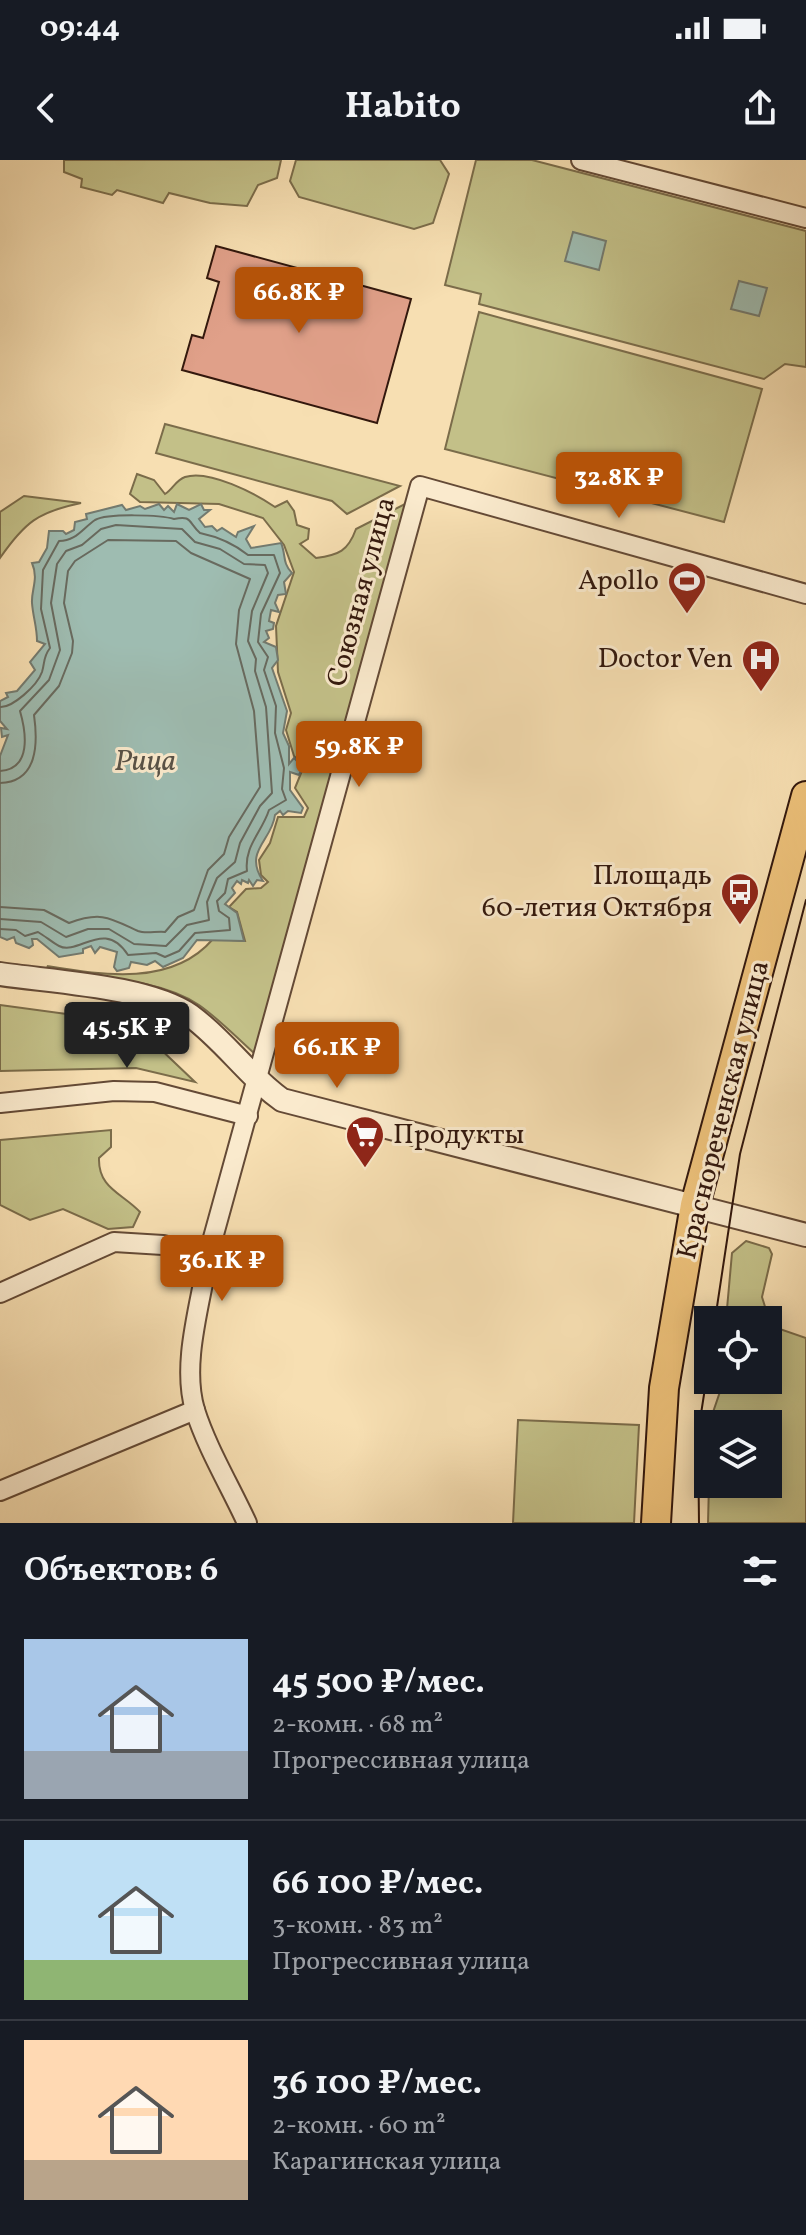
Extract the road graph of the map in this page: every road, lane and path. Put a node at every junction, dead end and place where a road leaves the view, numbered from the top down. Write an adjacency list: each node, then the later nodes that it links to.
1 (581, 160): 2 (street)
2 (806, 218)
3 (806, 594): 6 (street, Союзная улица)
4 (806, 796): 9 (main road, Краснореченская улица)
5 (0, 974): 6 (street)
6 (257, 1083): 8 (street, Союзная улица); 9 (street)
7 (0, 1103): 8 (street)
8 (248, 1116): 11 (street, Союзная улица)
9 (695, 1205): 10 (street); 16 (main road, Краснореченская улица)
10 (806, 1235)
11 (208, 1256): 12 (street); 13 (street, Союзная улица)
12 (0, 1293)
13 (195, 1410): 14 (street); 15 (street)
14 (0, 1491)
15 (247, 1523)
16 (656, 1523)

